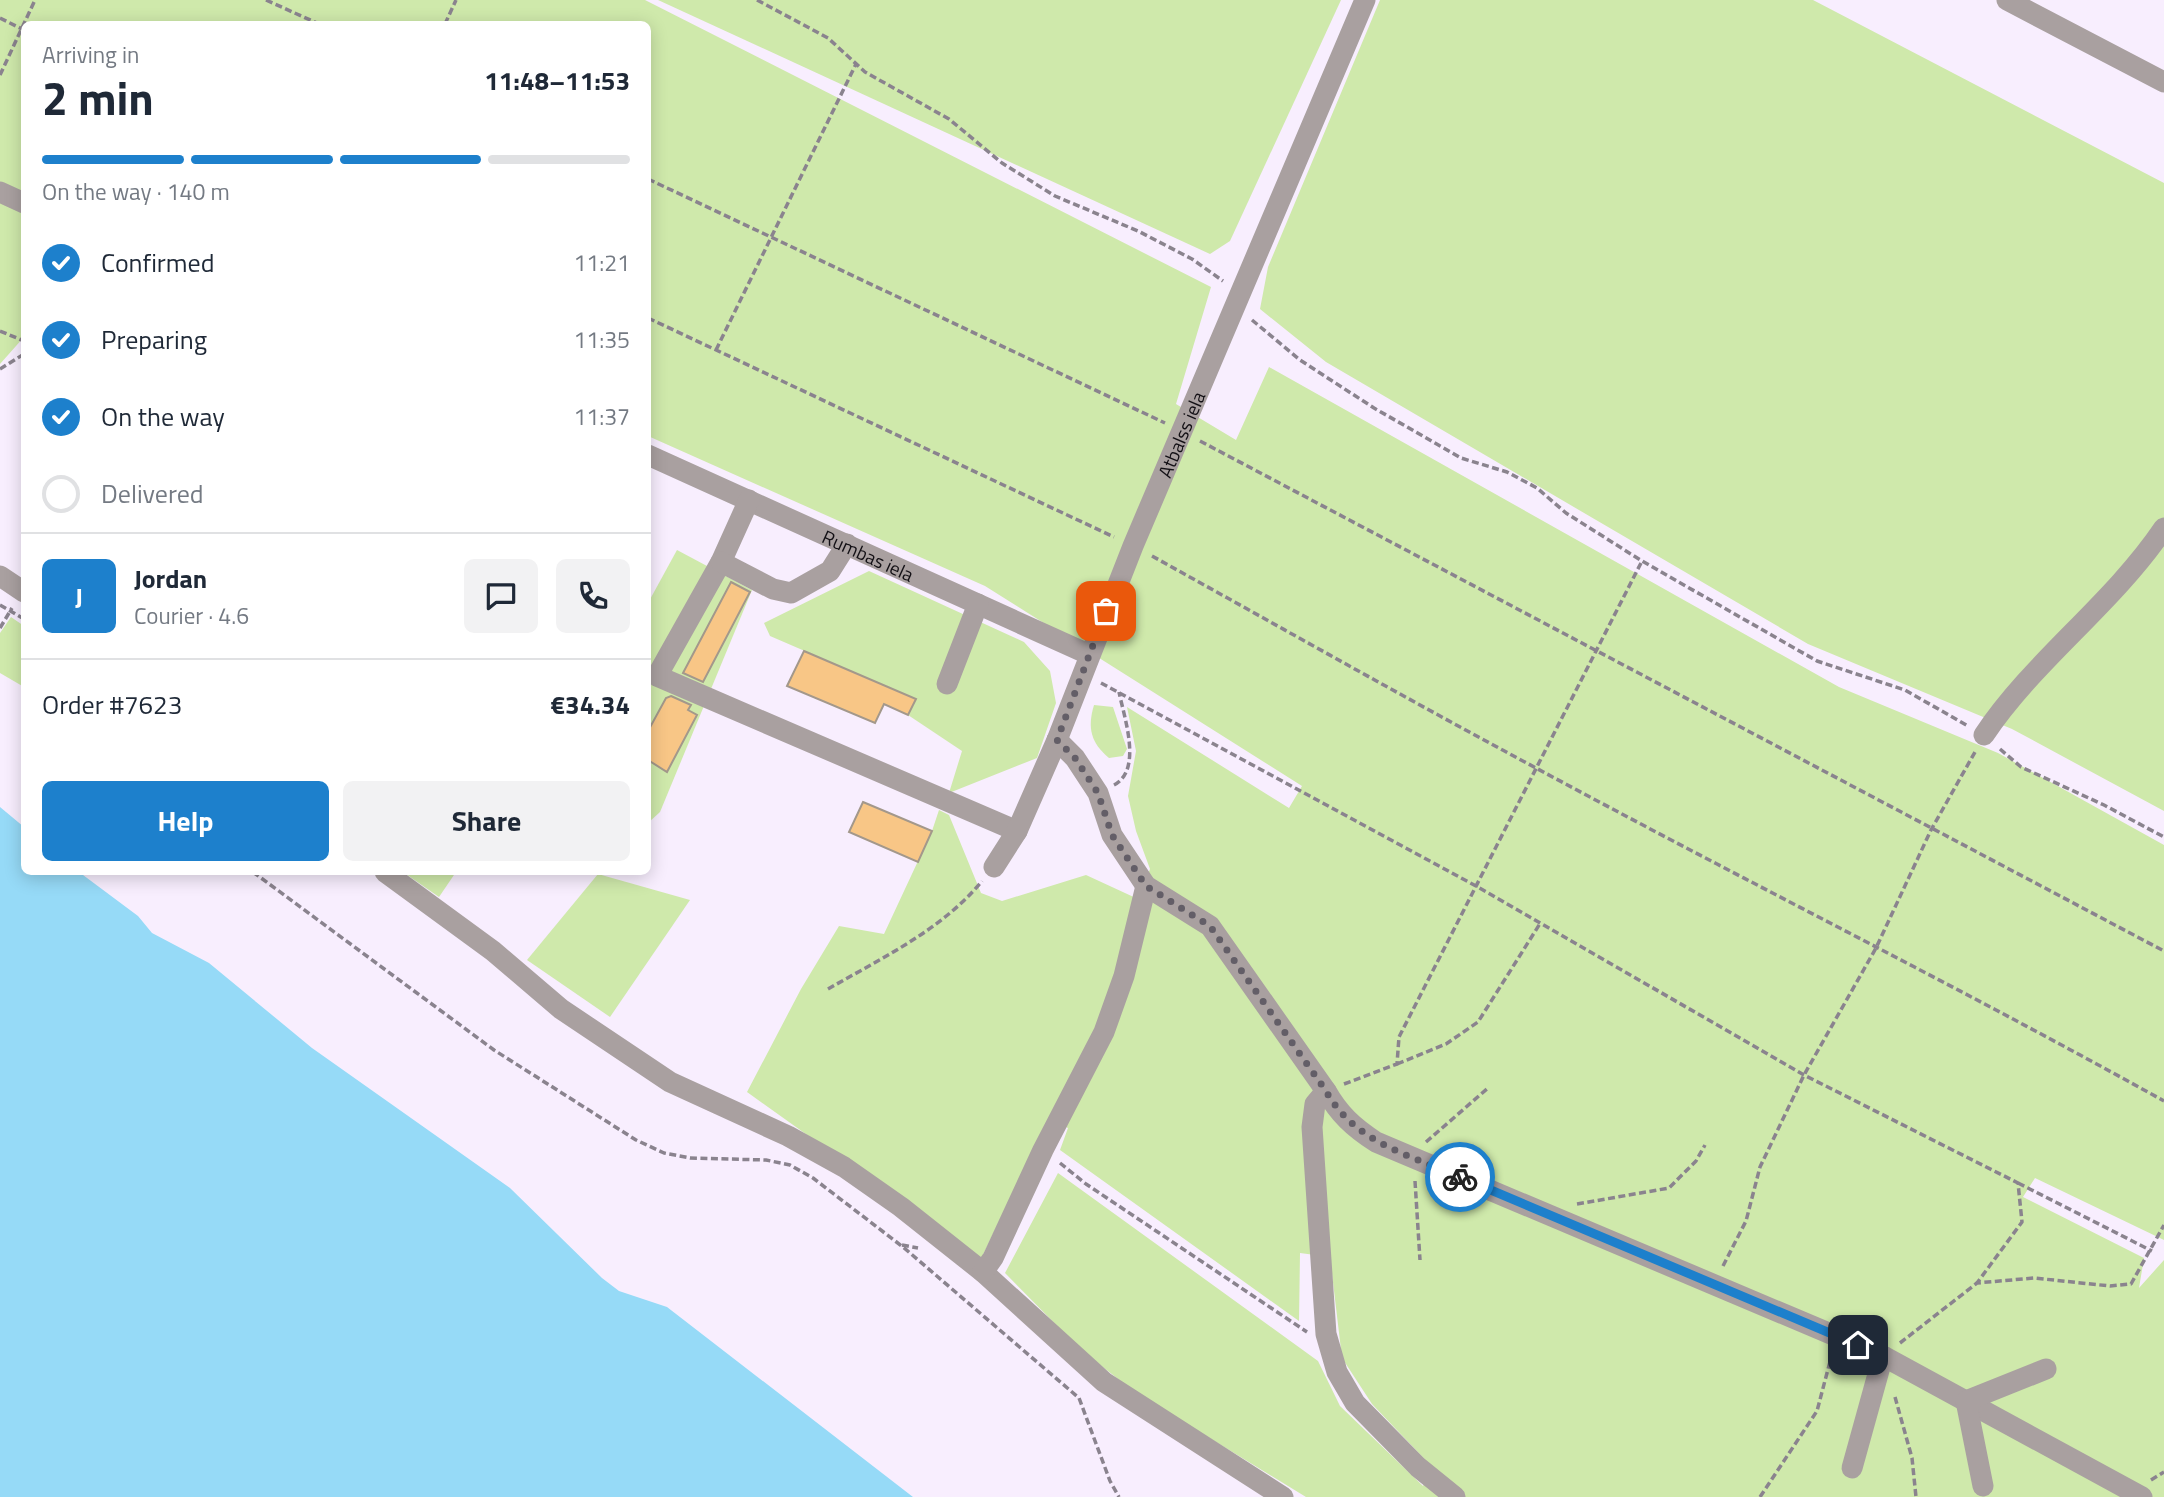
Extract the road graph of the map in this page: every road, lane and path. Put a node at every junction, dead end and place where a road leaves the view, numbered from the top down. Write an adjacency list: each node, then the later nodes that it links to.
1 (35, 0): 8 (path)
2 (266, 0): 9 (path)
3 (456, 0): 10 (path)
4 (757, 0): 13 (path)
5 (1365, 0): 20 (street, Atbalss iela)
6 (2007, 0): 15 (street)
7 (0, 18): 11 (path)
8 (26, 21)
9 (312, 21)
10 (446, 21)
11 (21, 28)
12 (21, 33): 14 (path)
13 (856, 64): 19 (path); 20 (path)
14 (0, 75)
15 (2164, 82)
16 (651, 180): 19 (path)
17 (0, 192): 18 (street)
18 (21, 202)
19 (769, 236): 24 (path); 27 (path)
20 (1239, 293): 27 (street, Atbalss iela); 33 (path)
21 (651, 319): 24 (path)
22 (0, 331): 23 (path)
23 (21, 340)
24 (716, 350): 32 (path)
25 (21, 355): 26 (path)
26 (0, 369)
27 (1184, 432): 32 (street, Atbalss iela); 42 (path)
28 (651, 459): 29 (street, Rumbas iela)
29 (749, 500): 31 (street, Rumbas iela); 34 (street)
30 (2164, 528): 47 (street)
31 (847, 544): 34 (street); 37 (street, Rumbas iela)
32 (1133, 546): 43 (street, Atbalss iela); 49 (path)
33 (1642, 561): 42 (path); 47 (path)
34 (721, 562): 44 (street)
35 (0, 576): 36 (street)
36 (21, 590)
37 (978, 604): 43 (street, Rumbas iela); 45 (street)
38 (0, 605): 40 (path)
39 (6, 617): 41 (path)
40 (21, 618)
41 (0, 628)
42 (1597, 649): 49 (path); 51 (path)
43 (1085, 663): 46 (path); 48 (street, Atbalss iela)
44 (651, 680): 52 (street)
45 (947, 684)
46 (1119, 692): 50 (path); 58 (path)
47 (1984, 735): 51 (path); 53 (path)
48 (1057, 740): 50 (street); 52 (street, Atbalss iela)
49 (1536, 768): 58 (path); 60 (path)
50 (1098, 793): 57 (street)
51 (1931, 830): 60 (path); 61 (path)
52 (1017, 831): 54 (street, Atbalss iela)
53 (2164, 837)
54 (994, 867): 62 (path)
55 (257, 875): 87 (path)
56 (389, 875): 76 (street)
57 (1146, 886): 66 (street); 69 (street)
58 (1476, 886): 59 (path); 63 (path)
59 (1541, 922): 63 (path); 64 (path)
60 (1876, 948): 64 (path); 67 (path)
61 (2164, 951)
62 (828, 989)
63 (1397, 1064): 66 (path)
64 (1804, 1075): 71 (path); 78 (path)
65 (1488, 1088): 70 (path)
66 (1326, 1091): 70 (street); 79 (street)
67 (2164, 1101)
68 (1705, 1145): 72 (path)
69 (1043, 1150): 76 (street); 79 (path)
70 (1403, 1153): 75 (path); 78 (street)
71 (2018, 1183): 74 (path); 77 (path)
72 (1576, 1204)
73 (2164, 1225): 74 (path)
74 (2152, 1251): 77 (path)
75 (1420, 1260)
76 (983, 1272): 88 (street)
77 (1977, 1283): 81 (path)
78 (1714, 1284): 80 (street)
79 (1326, 1334): 89 (street)
80 (1834, 1334): 81 (street); 90 (path)
81 (1883, 1356): 84 (street); 85 (street)
82 (2046, 1368): 84 (street)
83 (1894, 1394): 91 (path)
84 (1966, 1401): 86 (street); 92 (street)
85 (1852, 1468)
86 (1983, 1486)
87 (1119, 1497)
88 (1283, 1497)
89 (1455, 1497)
90 (1760, 1497)
91 (1916, 1497)
92 (2142, 1497)

